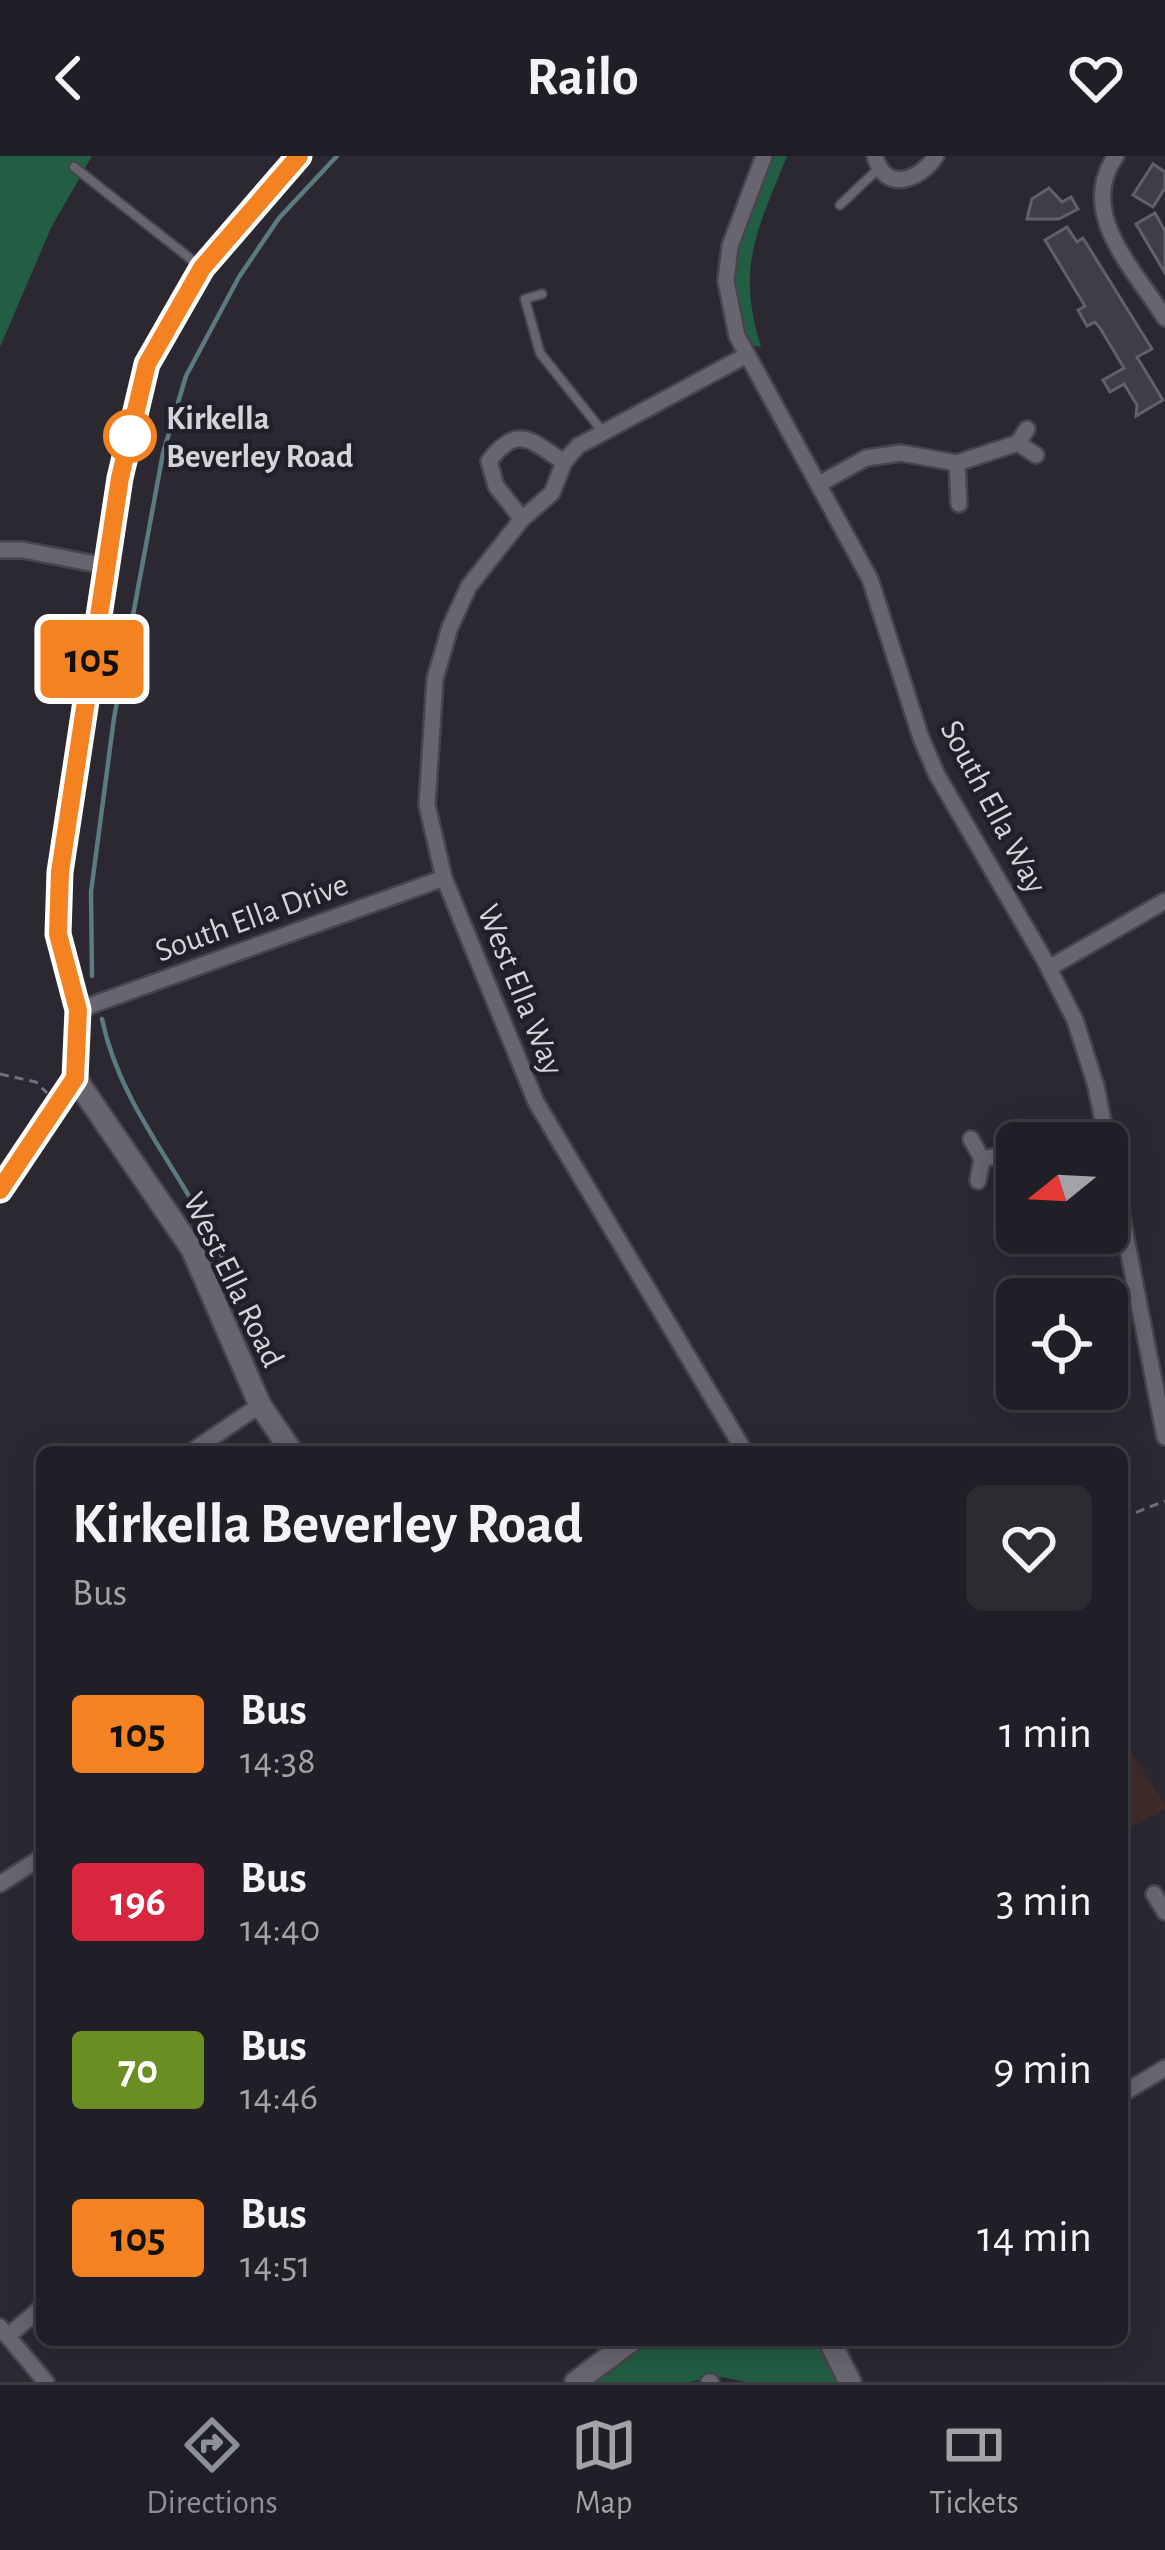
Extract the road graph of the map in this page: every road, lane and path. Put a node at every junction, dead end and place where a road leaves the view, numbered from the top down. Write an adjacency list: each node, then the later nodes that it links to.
1 (299, 156): 8 (street)
2 (764, 156): 11 (street, South Ella Way)
3 (937, 156): 5 (street)
4 (1116, 156): 10 (street)
5 (876, 162): 7 (lane)
6 (74, 166): 8 (lane)
7 (840, 205)
8 (202, 268): 20 (street)
9 (542, 294): 12 (lane)
10 (1165, 318)
11 (745, 356): 12 (street, West Ella Way); 16 (street, South Ella Way)
12 (604, 433): 14 (street, West Ella Way)
13 (1036, 454): 15 (street)
14 (564, 462): 18 (street, West Ella Way); 18 (street)
15 (957, 463): 16 (street); 17 (street)
16 (819, 484): 23 (street, South Ella Way)
17 (959, 504)
18 (522, 520): 21 (street, West Ella Way)
19 (0, 550): 20 (street)
20 (106, 566): 24 (street)
21 (444, 878): 24 (street, South Ella Drive); 39 (street, West Ella Way)
22 (1165, 901): 23 (street)
23 (1049, 968): 28 (street, South Ella Way)
24 (78, 1010): 26 (street)
25 (0, 1074): 27 (path)
26 (75, 1078): 27 (street); 35 (street, West Ella Road)
27 (58, 1103): 33 (street)
28 (1103, 1122)
29 (971, 1139): 31 (street)
30 (996, 1156): 31 (street)
31 (982, 1159): 32 (street)
32 (978, 1181)
33 (0, 1190)
34 (1128, 1247): 36 (street, South Ella Way)
35 (260, 1405): 37 (street); 38 (street, West Ella Road)
36 (1165, 1437)
37 (200, 1446)
38 (288, 1446)
39 (741, 1446)
40 (1165, 1501): 41 (path)
41 (1128, 1516)
42 (36, 1861): 43 (street)
43 (0, 1884)
44 (1154, 1894): 45 (street)
45 (1165, 1912)
46 (1165, 2068): 47 (street)
47 (1128, 2090)
48 (36, 2311): 49 (street)
49 (4, 2331): 52 (street)
50 (624, 2346): 53 (street)
51 (832, 2346): 54 (street)
52 (46, 2382)
53 (576, 2382)
54 (850, 2382)

